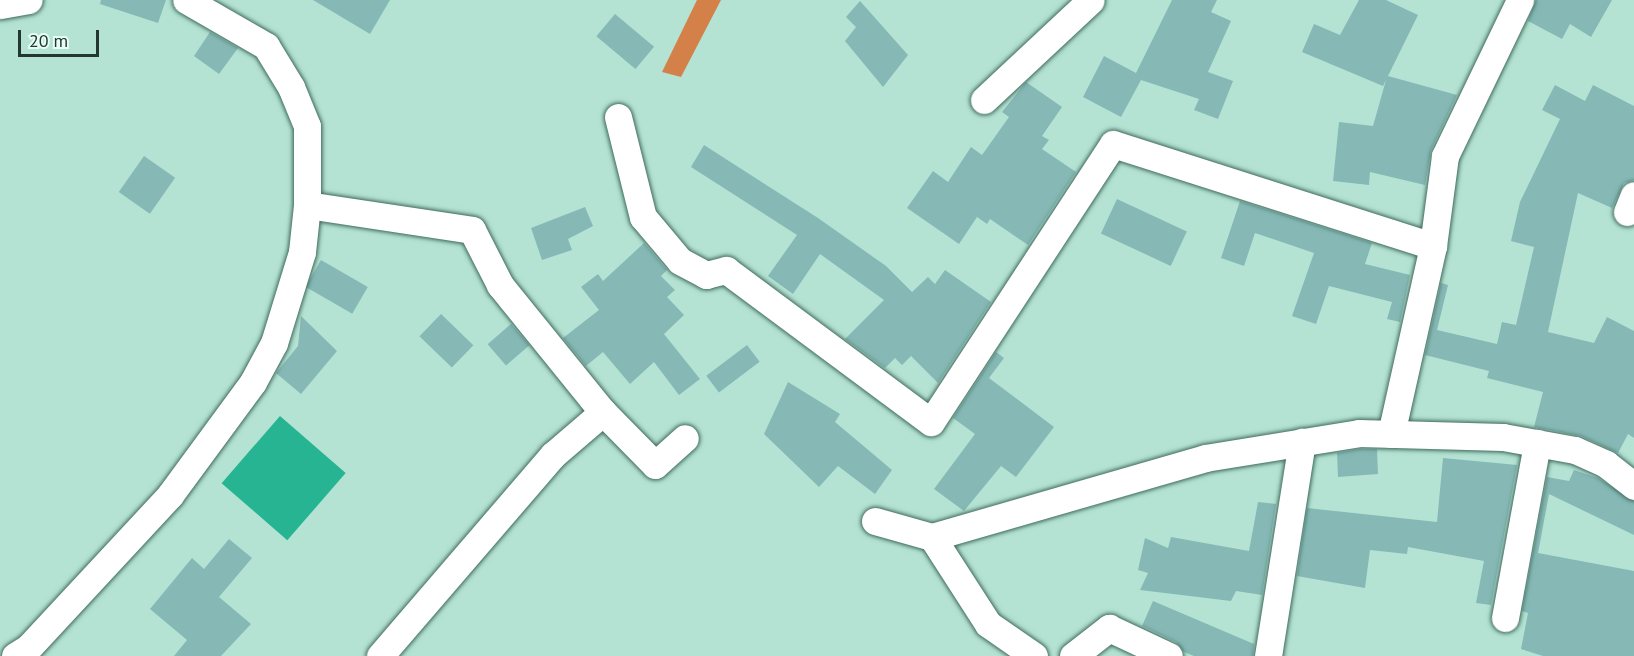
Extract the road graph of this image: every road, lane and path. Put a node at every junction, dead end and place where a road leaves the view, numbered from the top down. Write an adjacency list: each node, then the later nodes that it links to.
1 (29, 0): 5 (street)
2 (186, 0): 8 (street)
3 (1091, 0): 6 (street)
4 (1520, 0): 9 (street)
5 (0, 5)
6 (984, 100)
7 (618, 117): 9 (street)
8 (307, 205): 10 (street); 21 (street)
9 (1433, 246): 11 (street)
10 (603, 412): 12 (street); 22 (street)
11 (1390, 434): 13 (street); 14 (street)
12 (685, 438)
13 (1302, 442): 17 (street); 26 (street)
14 (1537, 443): 15 (street); 18 (street)
15 (1634, 486)
16 (875, 521): 17 (street)
17 (932, 537): 23 (street)
18 (1505, 618)
19 (0, 651): 20 (street)
20 (4, 656)
21 (15, 656)
22 (380, 656)
23 (1034, 656)
24 (1073, 656): 25 (street)
25 (1169, 656)
26 (1268, 656)

